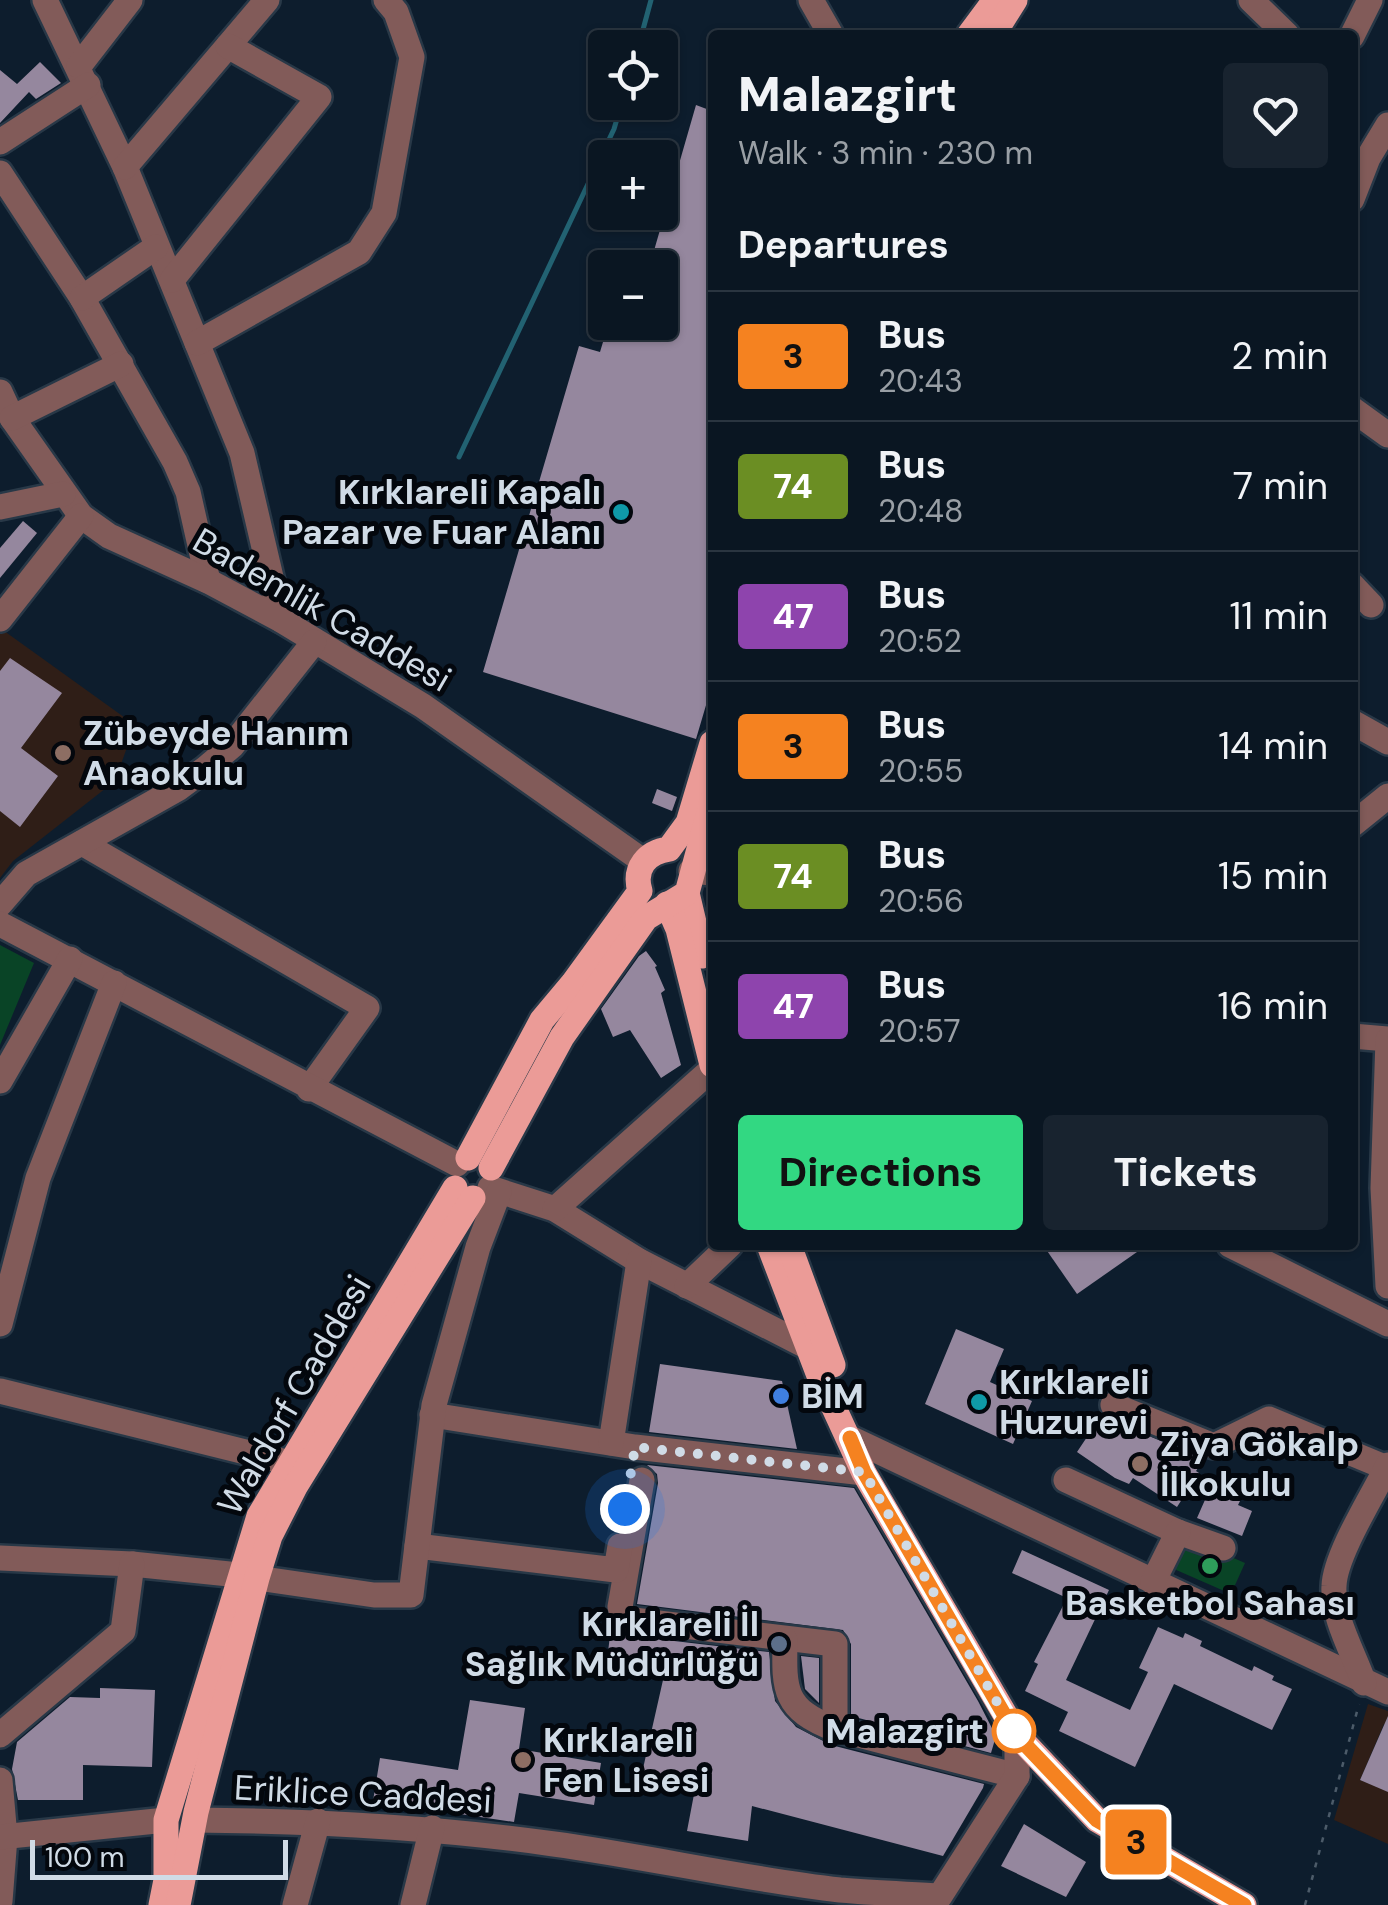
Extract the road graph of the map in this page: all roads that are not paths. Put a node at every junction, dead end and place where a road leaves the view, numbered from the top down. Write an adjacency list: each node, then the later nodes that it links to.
1 (45, 0): 18 (street)
2 (130, 0): 18 (street)
3 (266, 0): 17 (street)
4 (386, 0): 27 (street)
5 (811, 0): 12 (street)
6 (994, 0): 13 (main road)
7 (1015, 0): 14 (main road)
8 (1250, 0): 15 (street)
9 (1370, 0): 16 (street)
10 (1381, 0): 11 (street)
11 (1388, 6)
12 (828, 30)
13 (973, 30)
14 (998, 30)
15 (1281, 30)
16 (1355, 30)
17 (228, 46): 21 (street); 25 (street)
18 (84, 76): 20 (street); 21 (street)
19 (1388, 125): 23 (street)
20 (0, 142)
21 (125, 167): 24 (street)
22 (0, 173): 26 (street)
23 (1358, 184)
24 (156, 247): 25 (street); 26 (street)
25 (172, 280): 27 (street)
26 (82, 298): 28 (street)
27 (197, 343): 40 (street)
28 (121, 364): 31 (street); 36 (street)
29 (0, 392): 31 (street, Bademlik Caddesi)
30 (1358, 413): 32 (street)
31 (12, 418): 33 (street, Bademlik Caddesi)
32 (1388, 435)
33 (63, 494): 34 (street); 35 (street, Bademlik Caddesi)
34 (0, 506)
35 (81, 516): 36 (street, Bademlik Caddesi); 39 (street)
36 (208, 580): 40 (street, Bademlik Caddesi)
37 (1358, 591): 38 (street)
38 (1371, 605)
39 (0, 620)
40 (281, 620): 41 (street, Bademlik Caddesi)
41 (314, 642): 48 (street); 50 (street, Bademlik Caddesi)
42 (1358, 725): 43 (street)
43 (1388, 742)
44 (708, 756): 49 (main road)
45 (1388, 796): 47 (street)
46 (708, 816): 51 (main road)
47 (1358, 820)
48 (82, 843): 52 (street); 62 (street)
49 (669, 850): 50 (main road); 51 (main road)
50 (640, 878): 51 (main road); 63 (main road, Waldorf Caddesi)
51 (689, 885): 55 (main road); 59 (main road); 63 (main road, Waldorf Caddesi)
52 (0, 904)
53 (0, 924): 54 (street)
54 (70, 960): 56 (street); 61 (street)
55 (708, 976)
56 (114, 983): 62 (street); 72 (street)
57 (1358, 1037): 58 (street)
58 (1388, 1040): 71 (street)
59 (708, 1051)
60 (708, 1071): 64 (street)
61 (0, 1081)
62 (309, 1088): 63 (street)
63 (476, 1179): 64 (street); 77 (street); 80 (main road, Waldorf Caddesi); 90 (main road, Waldorf Caddesi)
64 (555, 1210): 69 (street)
65 (725, 1250): 70 (street)
66 (771, 1250): 74 (main road)
67 (791, 1250): 78 (main road)
68 (1240, 1250): 73 (street)
69 (639, 1261): 70 (street); 79 (street)
70 (688, 1286): 74 (street)
71 (1388, 1286)
72 (0, 1324)
73 (1388, 1324)
74 (808, 1346): 78 (main road)
75 (0, 1392): 80 (street)
76 (1113, 1405): 81 (street)
77 (432, 1415): 79 (street); 86 (street)
78 (850, 1438): 82 (main road); 91 (street)
79 (623, 1445): 82 (street); 86 (street)
80 (290, 1463): 90 (main road, Waldorf Caddesi)
81 (1387, 1466): 93 (street)
82 (864, 1472): 96 (main road)
83 (642, 1480): 92 (street)
84 (1066, 1480): 85 (street)
85 (1178, 1532): 87 (street); 91 (street)
86 (417, 1546): 90 (street)
87 (1223, 1548)
88 (0, 1558): 89 (street)
89 (132, 1564): 90 (street); 95 (street)
90 (248, 1577): 99 (main road, Waldorf Caddesi)
91 (1153, 1582): 93 (street)
92 (786, 1640): 94 (street); 94 (street)
93 (1376, 1688)
94 (835, 1729): 97 (street)
95 (0, 1735)
96 (1016, 1735): 97 (street); 110 (main road)
97 (1017, 1776): 104 (street, Eriklice Caddesi)
98 (0, 1780): 102 (street)
99 (182, 1815): 100 (street, Eriklice Caddesi); 102 (street, Eriklice Caddesi); 106 (main road); 107 (main road)
100 (318, 1821): 101 (street, Eriklice Caddesi); 108 (street)
101 (432, 1828): 103 (street, Eriklice Caddesi); 109 (street)
102 (3, 1837): 105 (street)
103 (783, 1894): 104 (street, Eriklice Caddesi)
104 (936, 1900)
105 (0, 1902)
106 (161, 1905)
107 (178, 1905)
108 (295, 1905)
109 (413, 1905)
110 (1244, 1905)

